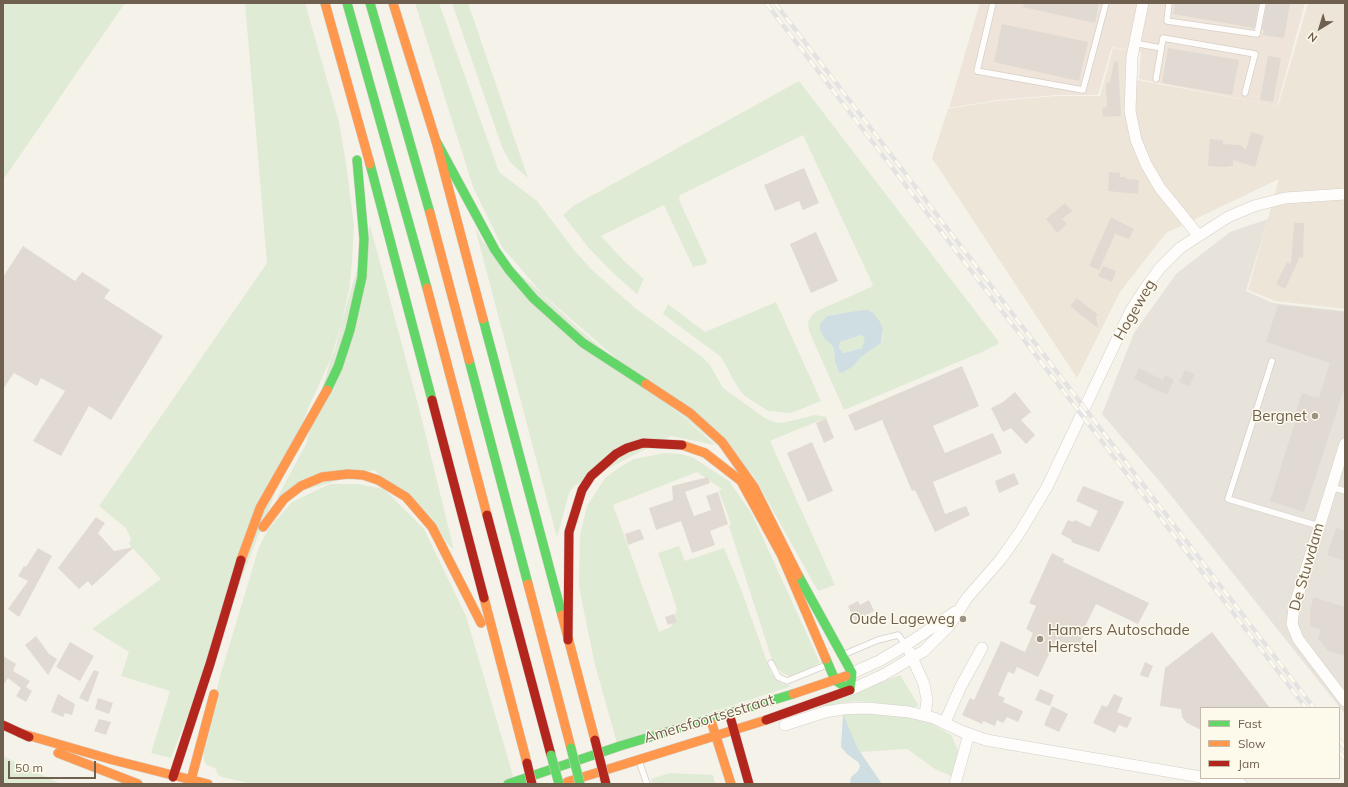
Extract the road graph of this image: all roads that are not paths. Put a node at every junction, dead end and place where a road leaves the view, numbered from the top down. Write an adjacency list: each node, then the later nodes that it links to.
1 (325, 3): 13 (main road)
2 (347, 3): 57 (main road, bridge)
3 (370, 3): 59 (main road, bridge)
4 (394, 3): 15 (main road)
5 (993, 3): 6 (lane)
6 (1106, 3)
7 (1143, 3): 10 (street)
8 (1169, 3): 9 (lane)
9 (1263, 3)
10 (1134, 43): 11 (lane); 17 (street)
11 (1161, 48): 12 (lane); 14 (lane)
12 (1156, 79)
13 (350, 88): 32 (main road); 51 (main road)
14 (1245, 93)
15 (436, 141): 26 (main road); 29 (main road)
16 (1345, 194): 17 (street, Hogeweg)
17 (1198, 235): 19 (street, Hogeweg)
18 (1272, 361): 23 (lane)
19 (1085, 408): 24 (street, Amersfoortsestraat)
20 (1345, 444): 21 (street, De Stuwdam)
21 (1331, 487): 22 (lane); 23 (street, De Stuwdam)
22 (1345, 491)
23 (1319, 526): 37 (street, De Stuwdam)
24 (958, 610): 27 (street, Amersfoortsestraat); 30 (street, Amersfoortsestraat)
25 (235, 615): 32 (main road)
26 (568, 640): 29 (main road); 60 (main road, bridge)
27 (906, 645): 29 (lane, Amersfoortsestraat); 30 (street); 33 (street, Amersfoortsestraat)
28 (982, 648): 41 (street)
29 (835, 659): 31 (lane, Amersfoortsestraat); 33 (main road); 34 (main road)
30 (914, 659): 36 (street, Amersfoortsestraat); 39 (street)
31 (771, 662)
32 (501, 663): 56 (main road, bridge)
33 (852, 673): 34 (main road, Amersfoortsestraat); 36 (main road)
34 (835, 680): 36 (main road); 38 (main road, Amersfoortsestraat)
35 (217, 682): 52 (main road)
36 (850, 690): 44 (main road, Amersfoortsestraat)
37 (1345, 701)
38 (729, 713): 40 (main road, Amersfoortsestraat); 44 (main road)
39 (925, 715): 41 (street); 43 (street, Amersfoortsestraat)
40 (711, 719): 47 (main road); 55 (main road, Amersfoortsestraat)
41 (945, 722): 46 (street)
42 (3, 725): 45 (main road)
43 (785, 725)
44 (734, 730): 47 (main road, Amersfoortsestraat); 63 (main road)
45 (20, 733): 51 (main road); 53 (main road)
46 (969, 734): 49 (street); 64 (street)
47 (715, 735): 48 (main road, Amersfoortsestraat); 62 (main road)
48 (639, 758): 58 (main road, Amersfoortsestraat); 61 (lane)
49 (1200, 777)
50 (1210, 779): 65 (street)
51 (172, 780): 52 (main road)
52 (190, 782): 54 (main road)
53 (138, 784)
54 (208, 784)
55 (508, 784)
56 (532, 784)
57 (559, 784)
58 (562, 784)
59 (580, 784)
60 (606, 784)
61 (647, 784)
62 (731, 784)
63 (749, 784)
64 (954, 784)
65 (1241, 784)

